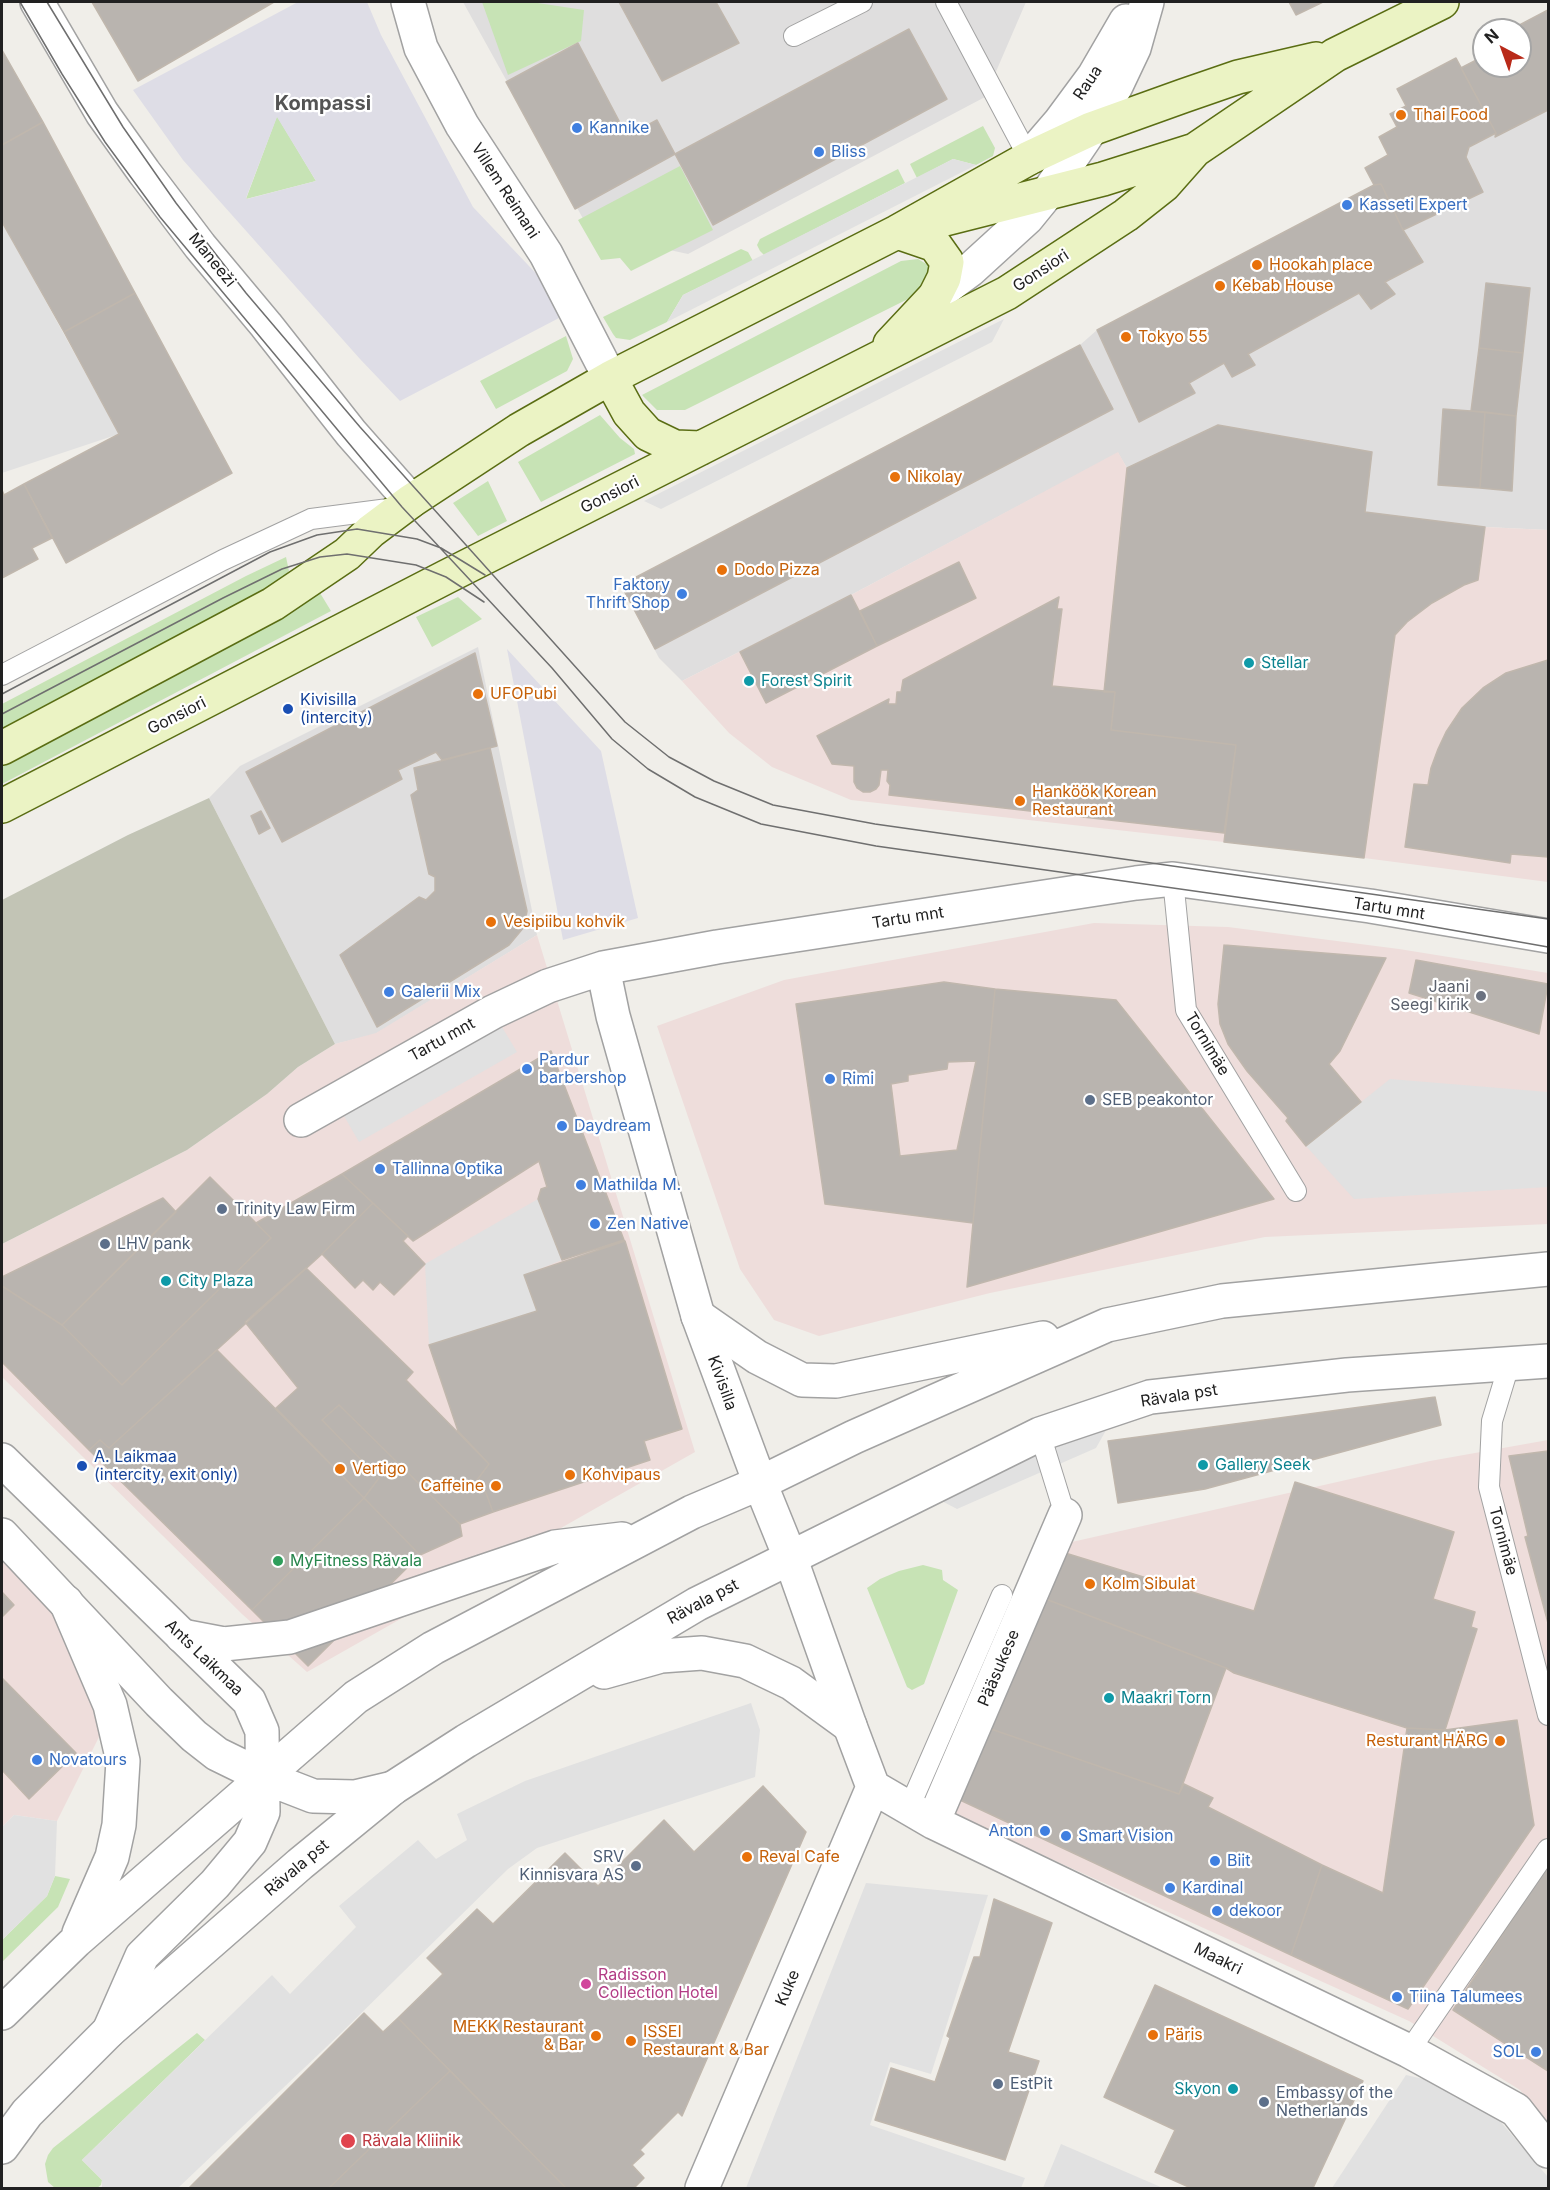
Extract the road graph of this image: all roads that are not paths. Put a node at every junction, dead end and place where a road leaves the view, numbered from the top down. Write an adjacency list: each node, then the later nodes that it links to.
1 (37, 2): 19 (street, Maneeži)
2 (408, 2): 17 (street, Villem Reimani)
3 (862, 2): 8 (lane)
4 (946, 2): 12 (lane)
5 (1137, 2): 12 (street, Raua)
6 (1147, 2): 10 (street, Raua)
7 (1442, 2): 9 (main road, Gonsiori)
8 (794, 36)
9 (1335, 55): 10 (main road, Gonsiori); 11 (main road, Gonsiori)
10 (1091, 129): 12 (main road, Gonsiori); 13 (street, Raua)
11 (1195, 150): 13 (main road, Gonsiori); 16 (main road, Gonsiori)
12 (1029, 158): 14 (main road, Gonsiori)
13 (1049, 191): 14 (main road, Gonsiori); 15 (street, Raua)
14 (897, 232): 15 (main road); 17 (main road, Gonsiori)
15 (935, 296): 16 (main road)
16 (875, 360): 18 (main road, Gonsiori)
17 (610, 378): 18 (main road); 19 (main road, Gonsiori)
18 (701, 448): 22 (main road, Gonsiori)
19 (407, 504): 20 (lane); 21 (main road, Gonsiori)
20 (2, 675)
21 (2, 748)
22 (2, 806)
23 (1173, 879): 24 (street, Tartu mnt); 25 (street, Tartu mnt); 27 (lane, Tornimäe)
24 (1548, 936)
25 (603, 968): 26 (street, Tartu mnt); 29 (street, Kivisilla)
26 (301, 1120)
27 (1296, 1191)
28 (1548, 1269): 30 (street)
29 (698, 1316): 30 (street); 35 (street, Kivisilla)
30 (1107, 1325): 35 (street)
31 (1548, 1361): 32 (street, Rävala pst)
32 (1509, 1365): 33 (street, Rävala pst); 44 (lane, Tornimäe)
33 (1040, 1434): 36 (lane); 39 (street, Rävala pst)
34 (2, 1460): 42 (street, Ants Laikmaa)
35 (760, 1483): 38 (street); 39 (street, Kivisilla)
36 (1065, 1515): 49 (street, Pääsukese)
37 (2, 1535): 41 (street)
38 (644, 1536): 42 (street); 46 (street)
39 (790, 1557): 43 (street, Rävala pst); 45 (street, Kivisilla)
40 (1002, 1595): 49 (lane)
41 (66, 1602): 46 (street); 51 (street)
42 (182, 1636): 46 (street, Ants Laikmaa)
43 (562, 1684): 45 (street); 48 (street, Rävala pst)
44 (1548, 1715)
45 (850, 1726): 47 (street, Kivisilla)
46 (264, 1777): 48 (street); 51 (street); 53 (street, Ants Laikmaa)
47 (873, 1787): 49 (street, Maakri); 58 (street, Kuke)
48 (393, 1788): 53 (street, Rävala pst)
49 (921, 1815): 54 (street, Maakri)
50 (1548, 1849): 54 (lane)
51 (76, 1941): 52 (street)
52 (2, 2013)
53 (109, 2031): 55 (street, Rävala pst)
54 (1409, 2051): 57 (street, Maakri)
55 (14, 2117): 56 (street, Rävala pst)
56 (2, 2147)
57 (1548, 2151)
58 (702, 2188)

